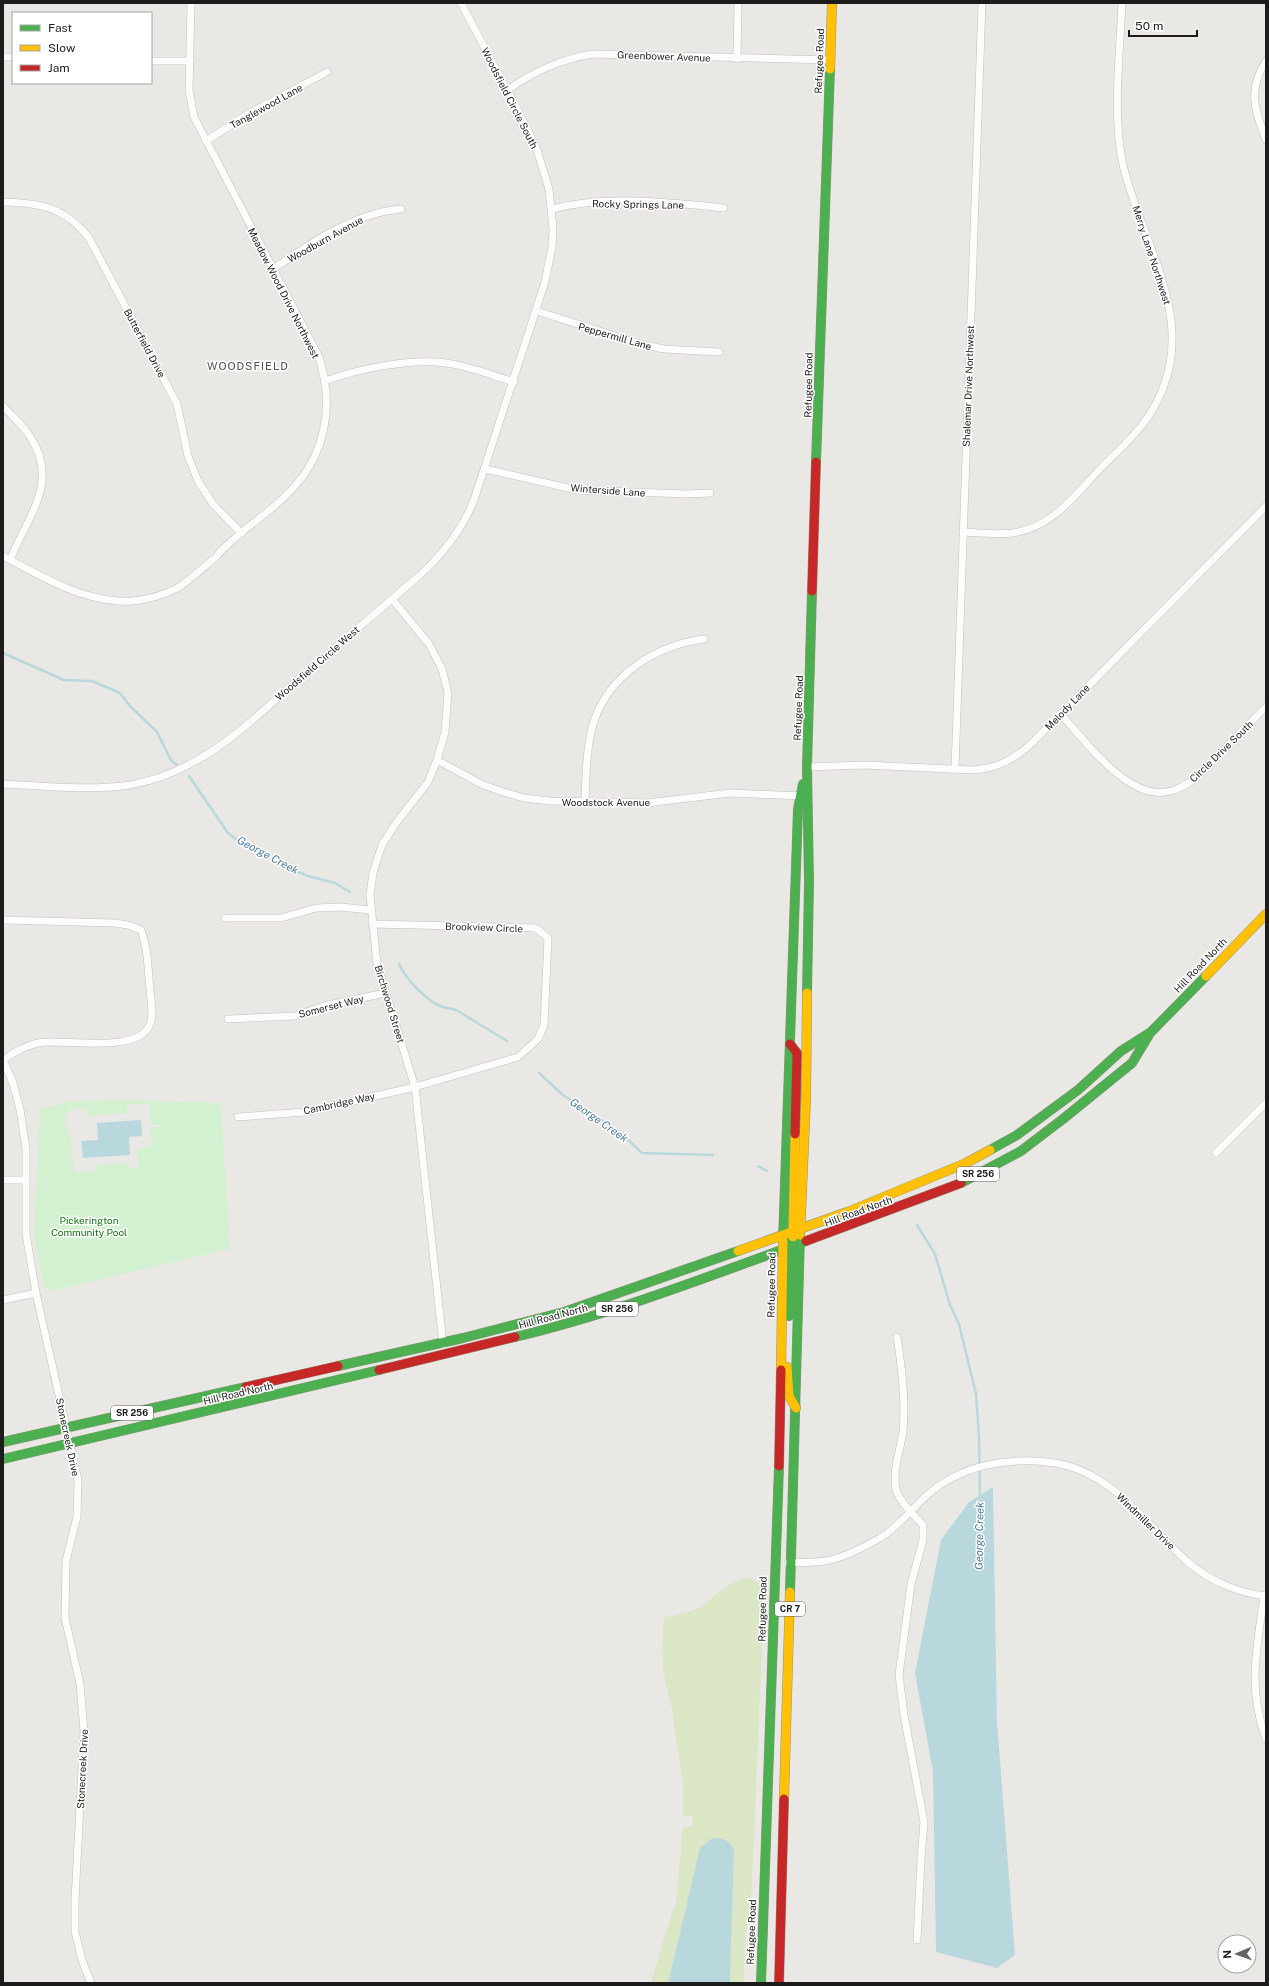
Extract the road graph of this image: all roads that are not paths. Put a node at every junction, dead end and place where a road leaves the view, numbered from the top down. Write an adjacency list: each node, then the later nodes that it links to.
1 (191, 3): 10 (street, Meadow Wood Drive Northwest)
2 (461, 3): 13 (street, Woodsfield Circle South)
3 (738, 3): 7 (street)
4 (832, 3): 9 (main road, Refugee Road / CR 7)
5 (982, 3): 29 (street, Shalemar Drive Northwest)
6 (1122, 3): 29 (street, Merry Lane Northwest)
7 (737, 59): 9 (street, Greenbower Avenue); 13 (street, Greenbower Avenue)
8 (152, 60): 10 (street)
9 (830, 60): 38 (main road, Refugee Road / CR 7)
10 (190, 61): 15 (street, Meadow Wood Drive Northwest)
11 (1266, 61): 14 (street)
12 (327, 72): 15 (street, Tanglewood Lane)
13 (507, 90): 19 (street, Woodsfield Circle South)
14 (1266, 140)
15 (206, 141): 20 (street, Meadow Wood Drive Northwest)
16 (3, 202): 30 (street, Butterfield Drive)
17 (724, 208): 19 (street, Rocky Springs Lane)
18 (401, 209): 20 (street, Woodburn Avenue)
19 (552, 209): 21 (street, Woodsfield Circle South)
20 (273, 269): 23 (street, Meadow Wood Drive Northwest)
21 (537, 311): 22 (street, Peppermill Lane); 24 (street, Woodsfield Circle South)
22 (719, 352)
23 (325, 381): 24 (street); 30 (street, Meadow Wood Drive Northwest)
24 (514, 382): 26 (street, Woodsfield Circle West)
25 (3, 406): 32 (street)
26 (485, 469): 27 (street, Winterside Lane); 33 (street, Woodsfield Circle West)
27 (710, 493)
28 (1266, 506): 36 (street, Melody Lane)
29 (963, 532): 39 (street, Shalemar Drive Northwest)
30 (241, 533): 32 (street, Meadow Wood Drive Northwest)
31 (3, 556): 32 (street, Meadow Wood Drive Northwest)
32 (10, 560)
33 (392, 599): 37 (street, Birchwood Street); 40 (street, Woodsfield Circle West)
34 (704, 639): 42 (street)
35 (1266, 707): 36 (street, Circle Drive South)
36 (1060, 714): 39 (street, Melody Lane)
37 (437, 760): 42 (street, Woodstock Avenue); 43 (street, Birchwood Street)
38 (807, 767): 39 (street, Melody Lane); 41 (main road, Refugee Road / CR 7)
39 (955, 769)
40 (3, 784)
41 (804, 796): 42 (street, Woodstock Avenue); 58 (main road, Refugee Road / CR 7); 58 (main road, Refugee Road)
42 (585, 802)
43 (370, 910): 45 (street); 47 (street, Birchwood Street)
44 (1266, 914): 50 (main road, Hill Road North)
45 (225, 918)
46 (3, 920): 51 (street)
47 (372, 924): 48 (street, Birchwood Street); 52 (street, Brookview Circle)
48 (385, 993): 49 (street, Somerset Way); 52 (street, Birchwood Street)
49 (228, 1019)
50 (1151, 1032): 58 (main road, Hill Road North / SR 256); 58 (main road, Hill Road North / SR 256)
51 (3, 1060): 57 (street, Stonecreek Drive)
52 (415, 1087): 54 (street, Cambridge Way); 62 (street, Birchwood Street)
53 (1266, 1103): 55 (street)
54 (238, 1117)
55 (1216, 1152)
56 (3, 1180): 57 (street)
57 (26, 1180): 59 (street, Stonecreek Drive)
58 (792, 1239): 62 (main road, Hill Road North / SR 256); 65 (main road, Hill Road North / SR 256); 68 (main road, Refugee Road / CR 7); 73 (main road, Refugee Road / CR 7)
59 (36, 1293): 60 (street); 63 (street, Stonecreek Drive)
60 (3, 1300)
61 (897, 1337): 67 (street)
62 (443, 1345): 63 (main road, Hill Road North / SR 256)
63 (66, 1428): 64 (main road, Hill Road North / SR 256); 65 (street, Stonecreek Drive)
64 (3, 1442)
65 (70, 1444): 66 (main road, Hill Road North / SR 256); 72 (street, Stonecreek Drive)
66 (3, 1459)
67 (910, 1511): 68 (street, Windmiller Drive); 69 (street, Windmiller Drive); 71 (street)
68 (789, 1563): 74 (main road, Refugee Road / CR 7)
69 (1265, 1596): 70 (street)
70 (1266, 1739)
71 (917, 1940)
72 (91, 1983)
73 (761, 1983)
74 (779, 1983)

